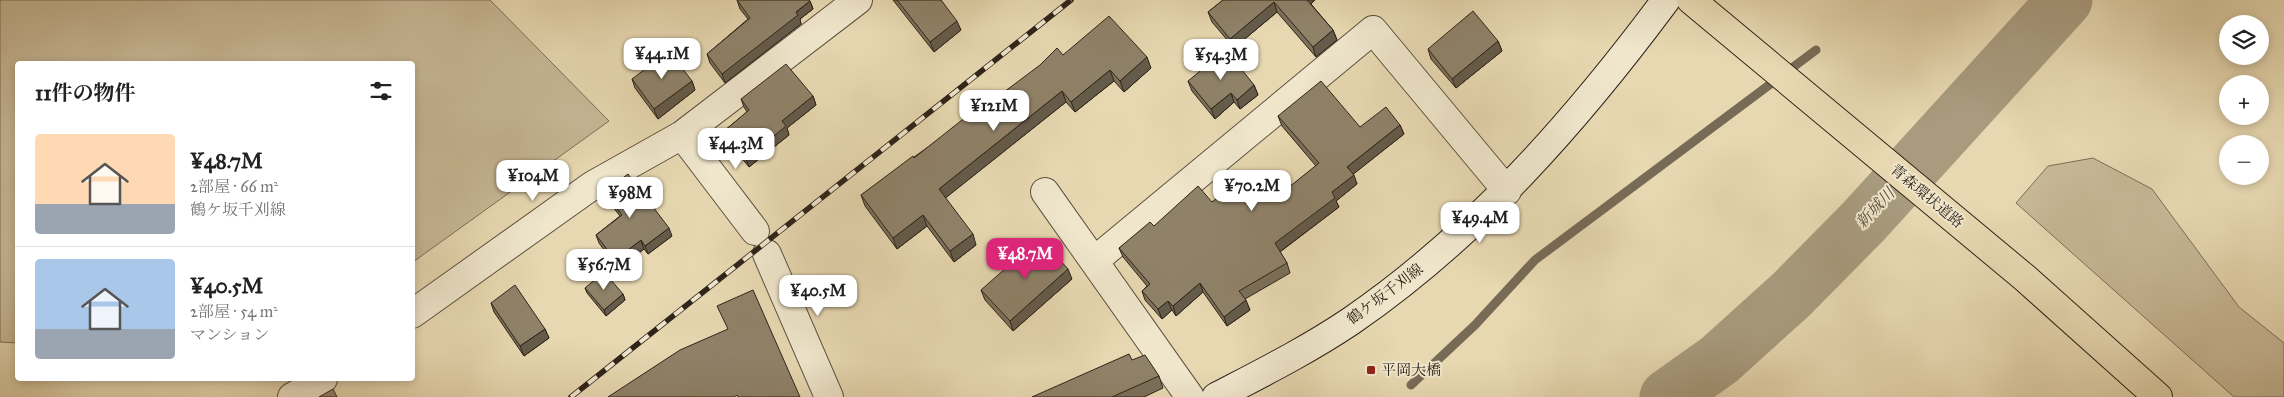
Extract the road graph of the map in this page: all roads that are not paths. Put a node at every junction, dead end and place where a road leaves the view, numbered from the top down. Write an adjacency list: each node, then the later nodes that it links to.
1 (858, 0): 4 (street)
2 (1666, 0): 5 (street, 鶴ケ坂千刈線)
3 (1691, 0): 16 (highway, 青森環状道路)
4 (682, 135): 7 (street); 10 (street)
5 (1507, 190): 9 (street); 15 (street, 鶴ケ坂千刈線)
6 (1044, 192): 9 (street)
7 (755, 231)
8 (767, 254): 13 (street)
9 (1094, 262): 14 (street)
10 (415, 312)
11 (320, 381): 12 (street)
12 (292, 397)
13 (829, 397)
14 (1190, 397)
15 (1216, 397)
16 (2158, 397)

